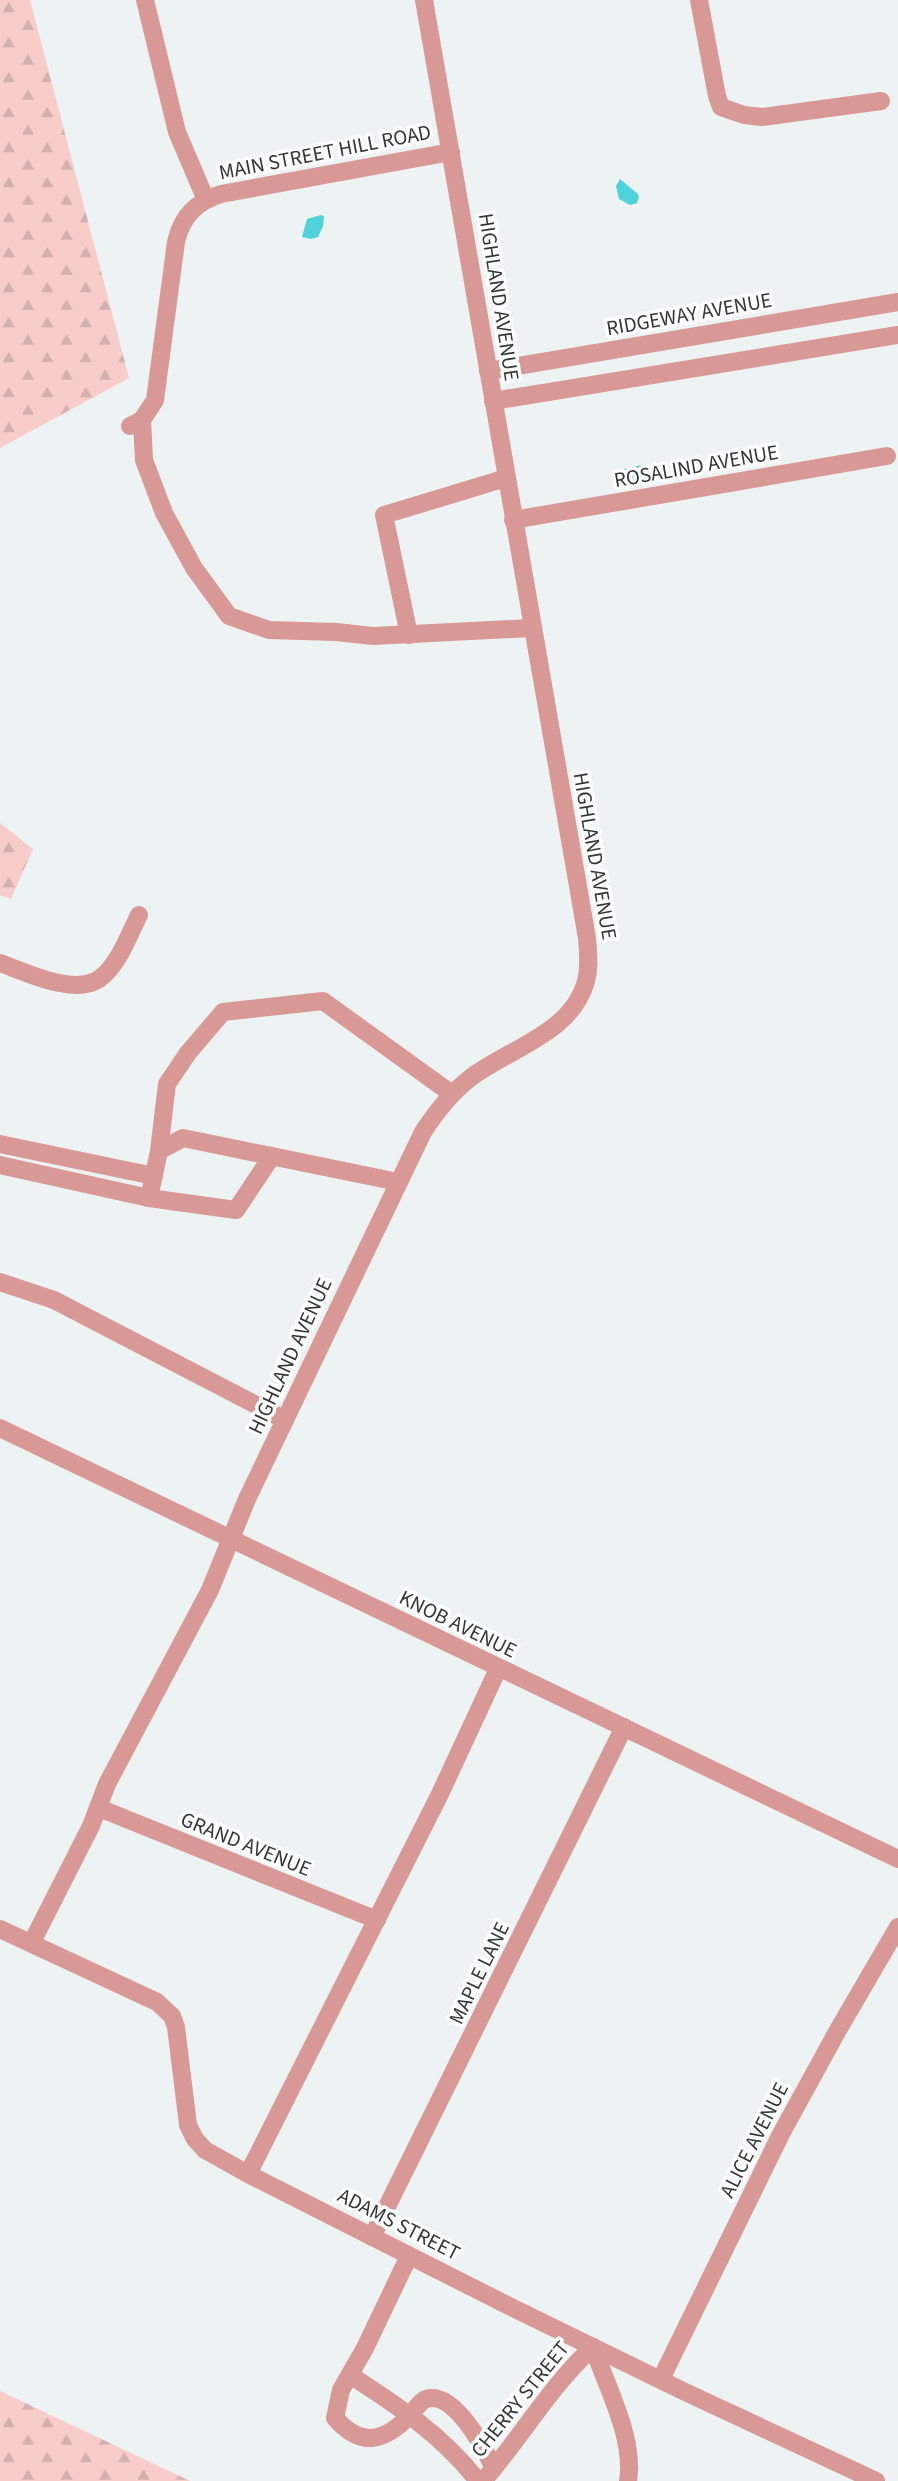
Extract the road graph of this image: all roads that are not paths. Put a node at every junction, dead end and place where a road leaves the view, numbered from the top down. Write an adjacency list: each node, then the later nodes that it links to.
1 (145, 0): 6 (street)
2 (425, 0): 5 (street, HIGHLAND AVENUE)
3 (699, 0): 4 (street)
4 (881, 101)
5 (451, 152): 6 (street, MAIN STREET HILL ROAD); 9 (street, HIGHLAND AVENUE)
6 (206, 200): 15 (street, MAIN STREET HILL ROAD)
7 (898, 302): 9 (street, RIDGEWAY AVENUE)
8 (898, 335): 10 (street)
9 (488, 371): 10 (street, HIGHLAND AVENUE)
10 (493, 401): 12 (street, HIGHLAND AVENUE)
11 (887, 456): 13 (street, ROSALIND AVENUE)
12 (506, 478): 13 (street, HIGHLAND AVENUE); 15 (street)
13 (513, 520): 14 (street, HIGHLAND AVENUE)
14 (532, 628): 15 (street); 18 (street, HIGHLAND AVENUE)
15 (409, 635)
16 (139, 915): 17 (street)
17 (0, 963)
18 (452, 1094): 20 (street); 24 (street, HIGHLAND AVENUE)
19 (0, 1144): 23 (street)
20 (159, 1151): 21 (street); 23 (street)
21 (272, 1156): 24 (street); 25 (street)
22 (0, 1165): 25 (street)
23 (154, 1176): 25 (street)
24 (398, 1182): 27 (street, HIGHLAND AVENUE)
25 (149, 1198)
26 (0, 1282): 27 (street)
27 (285, 1420): 29 (street, HIGHLAND AVENUE)
28 (0, 1428): 29 (street, KNOB AVENUE)
29 (232, 1539): 30 (street, KNOB AVENUE); 32 (street, HIGHLAND AVENUE)
30 (498, 1669): 31 (street, KNOB AVENUE); 34 (street)
31 (624, 1727): 33 (street, KNOB AVENUE); 39 (street, MAPLE LANE)
32 (99, 1808): 34 (street, GRAND AVENUE); 37 (street, HIGHLAND AVENUE)
33 (898, 1859)
34 (377, 1920): 38 (street)
35 (898, 1927): 43 (street, ALICE AVENUE)
36 (0, 1928): 37 (street, ADAMS STREET)
37 (32, 1942): 38 (street, ADAMS STREET)
38 (248, 2174): 39 (street, ADAMS STREET)
39 (372, 2237): 40 (street, ADAMS STREET)
40 (410, 2256): 41 (street, ADAMS STREET); 42 (street)
41 (593, 2347): 43 (street, ADAMS STREET); 45 (street, CHERRY STREET); 46 (street)
42 (350, 2375): 44 (street); 44 (street)
43 (661, 2379): 47 (street, ADAMS STREET)
44 (411, 2415): 45 (street); 45 (street)
45 (485, 2477)
46 (628, 2481)
47 (876, 2481)

